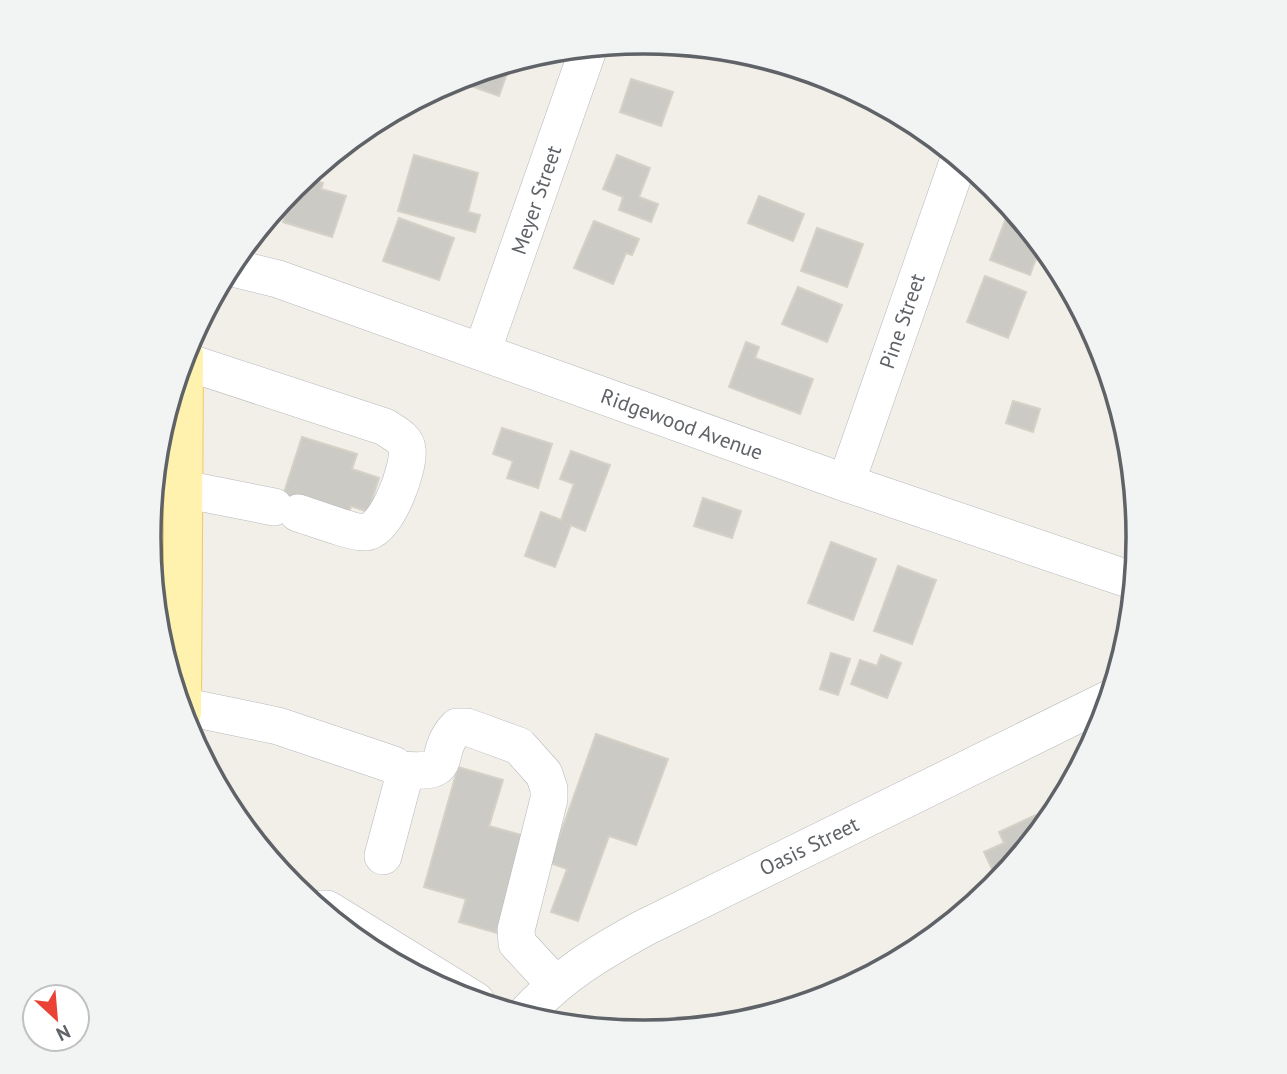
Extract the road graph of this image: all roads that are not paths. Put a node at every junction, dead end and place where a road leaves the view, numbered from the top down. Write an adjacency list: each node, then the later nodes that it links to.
1 (585, 58): 4 (street, Meyer Street)
2 (956, 169): 7 (street, Pine Street)
3 (241, 270): 4 (street, Ridgewood Avenue)
4 (482, 352): 7 (street, Ridgewood Avenue)
5 (194, 361): 8 (street)
6 (184, 389): 8 (main road)
7 (846, 482): 9 (street, Ridgewood Avenue)
8 (183, 489): 10 (main road)
9 (1124, 578)
10 (182, 679)
11 (1096, 705): 15 (street, Oasis Street)
12 (193, 711): 13 (street)
13 (400, 770): 14 (street); 15 (street)
14 (383, 856)
15 (555, 984): 16 (street, Oasis Street)
16 (533, 1006)

